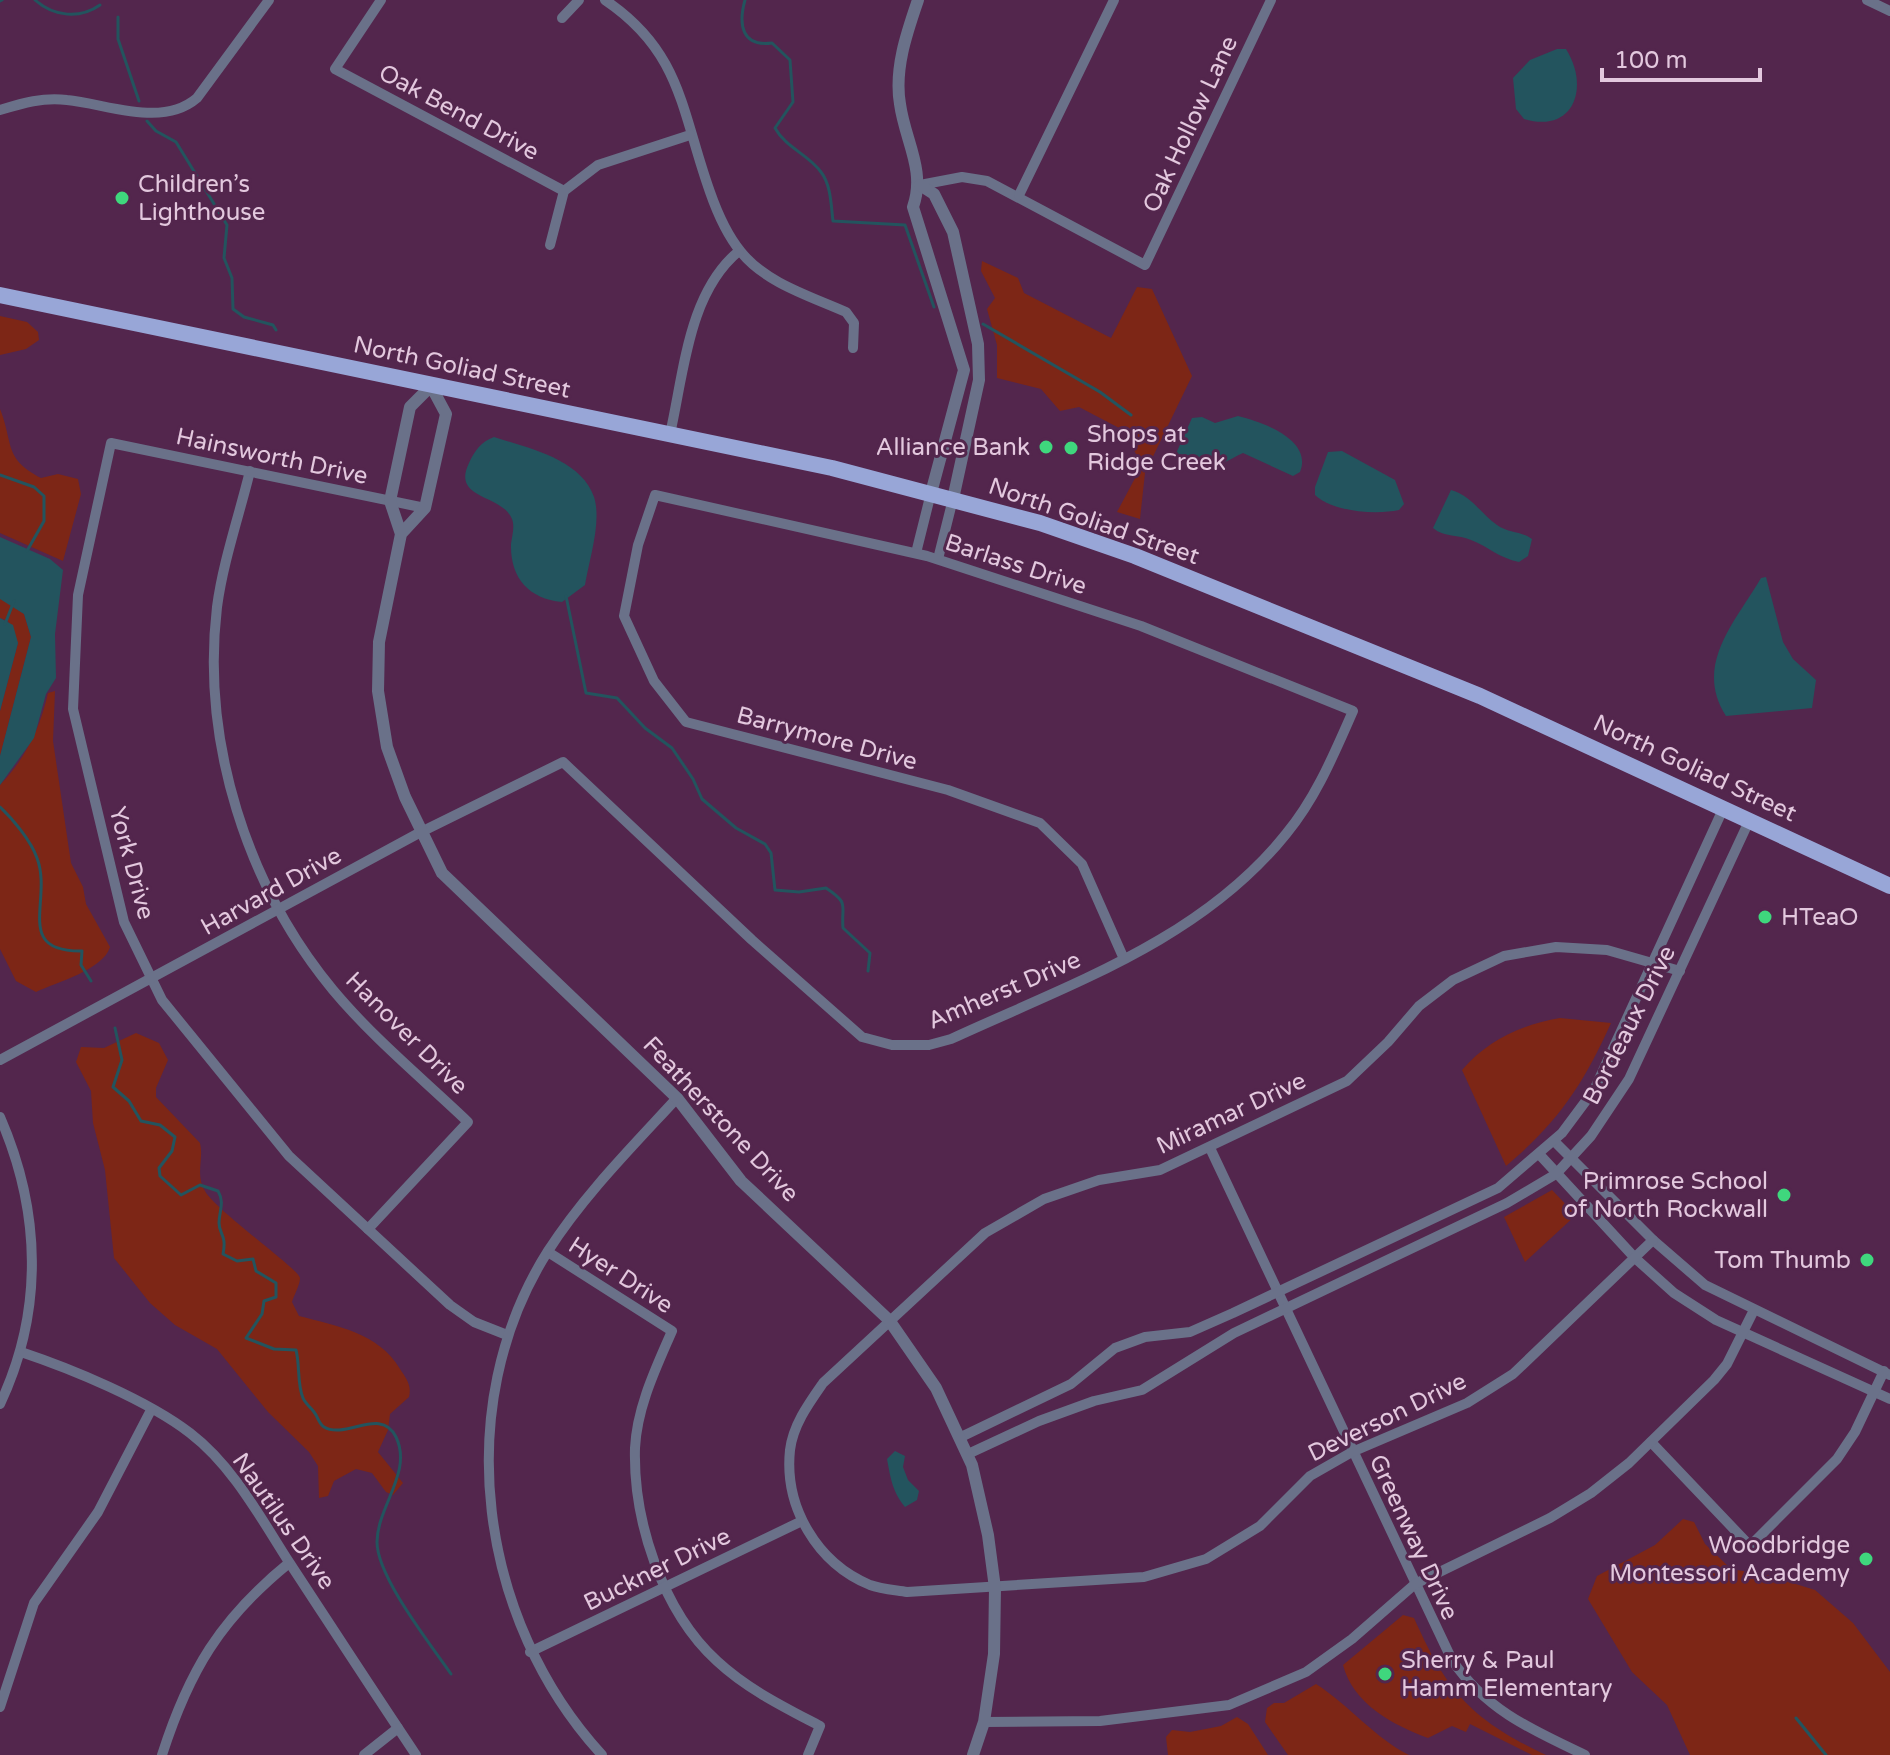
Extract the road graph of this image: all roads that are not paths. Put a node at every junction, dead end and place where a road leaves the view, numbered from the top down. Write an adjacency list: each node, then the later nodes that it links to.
1 (269, 0): 11 (street)
2 (381, 0): 14 (street, Oak Bend Drive)
3 (579, 0): 10 (street)
4 (605, 0): 12 (street)
5 (918, 0): 13 (street)
6 (1114, 0): 15 (street)
7 (1271, 0): 15 (street, Oak Hollow Lane)
8 (1867, 0): 9 (street)
9 (1890, 11)
10 (562, 18)
11 (0, 110)
12 (690, 135): 14 (street); 17 (street)
13 (920, 185): 15 (street); 21 (street); 22 (street)
14 (564, 191): 16 (street)
15 (1019, 195)
16 (550, 245)
17 (739, 251): 19 (street); 23 (street)
18 (0, 295): 20 (main road, North Goliad Street)
19 (853, 348)
20 (431, 386): 23 (main road, North Goliad Street); 29 (street); 30 (street)
21 (959, 399): 22 (street); 26 (street)
22 (975, 401): 28 (street)
23 (670, 434): 26 (main road, North Goliad Street)
24 (111, 443): 25 (street, Hainsworth Drive); 44 (street, York Drive)
25 (250, 471): 29 (street, Hainsworth Drive); 40 (street, Hanover Drive)
26 (931, 493): 28 (main road, North Goliad Street); 32 (street)
27 (655, 495): 32 (street, Barlass Drive); 41 (street, Barrymore Drive)
28 (953, 499): 33 (street); 36 (main road, North Goliad Street)
29 (390, 501): 30 (street, Hainsworth Drive); 31 (street, Featherstone Drive)
30 (425, 508): 31 (street)
31 (401, 534): 38 (street, Featherstone Drive)
32 (916, 553): 33 (street, Barlass Drive)
33 (938, 559): 34 (street, Barlass Drive)
34 (1353, 711): 41 (street, Amherst Drive)
35 (563, 762): 38 (street, Harvard Drive); 41 (street, Amherst Drive)
36 (1724, 807): 37 (main road, North Goliad Street); 42 (street, Bordeaux Drive)
37 (1750, 819): 39 (main road, North Goliad Street); 43 (street, Bordeaux Drive)
38 (419, 833): 40 (street, Harvard Drive); 46 (street, Featherstone Drive)
39 (1890, 886)
40 (278, 909): 44 (street, Harvard Drive); 53 (street, Hanover Drive)
41 (1124, 959)
42 (1654, 962): 43 (street, Miramar Drive); 48 (street, Bordeaux Drive); 49 (street, Miramar Drive)
43 (1680, 971): 51 (street, Bordeaux Drive)
44 (152, 977): 45 (street, Harvard Drive); 53 (street, York Drive)
45 (0, 1060)
46 (677, 1098): 57 (street); 62 (street, Featherstone Drive)
47 (0, 1117): 65 (street)
48 (1554, 1141): 50 (street, Bordeaux Drive); 51 (street)
49 (1210, 1148): 59 (street, Greenway Drive); 62 (street, Miramar Drive)
50 (1539, 1154): 52 (street); 54 (street, Bordeaux Drive)
51 (1573, 1158): 52 (street, Bordeaux Drive); 55 (street)
52 (1556, 1174): 56 (street, Bordeaux Drive); 58 (street)
53 (368, 1229): 64 (street, York Drive)
54 (1402, 1233): 56 (street); 59 (street, Bordeaux Drive)
55 (1653, 1240): 58 (street, Deverson Drive); 61 (street)
56 (1409, 1249): 60 (street, Bordeaux Drive)
57 (548, 1252): 64 (street); 78 (street, Hyer Drive)
58 (1635, 1258): 63 (street); 73 (street, Deverson Drive)
59 (1278, 1290): 60 (street, Greenway Drive); 71 (street, Bordeaux Drive)
60 (1285, 1307): 73 (street, Greenway Drive); 74 (street, Bordeaux Drive)
61 (1754, 1310): 63 (street); 66 (street)
62 (889, 1320): 71 (street, Featherstone Drive); 75 (street, Miramar Drive)
63 (1743, 1333): 67 (street); 72 (street)
64 (507, 1335): 80 (street)
65 (21, 1352): 69 (street); 70 (street, Nautilus Drive)
66 (1887, 1373): 67 (street)
67 (1873, 1394): 68 (street); 72 (street)
68 (1890, 1399)
69 (0, 1404)
70 (151, 1410): 76 (street, Nautilus Drive); 81 (street)
71 (961, 1437): 74 (street, Featherstone Drive)
72 (1651, 1442): 77 (street)
73 (1352, 1452): 77 (street, Greenway Drive); 79 (street, Deverson Drive)
74 (968, 1454): 79 (street, Featherstone Drive)
75 (802, 1521): 78 (street, Buckner Drive); 79 (street, Deverson Drive)
76 (289, 1563): 83 (street, Nautilus Drive); 84 (street)
77 (1415, 1584): 82 (street); 90 (street, Greenway Drive)
78 (665, 1587): 80 (street, Buckner Drive); 88 (street)
79 (995, 1588): 82 (street, Featherstone Drive)
80 (530, 1652): 87 (street)
81 (0, 1707)
82 (984, 1722): 89 (street, Featherstone Drive)
83 (398, 1728): 85 (street); 86 (street, Nautilus Drive)
84 (162, 1755)
85 (364, 1755)
86 (416, 1755)
87 (602, 1755)
88 (808, 1755)
89 (973, 1755)
90 (1585, 1755)

